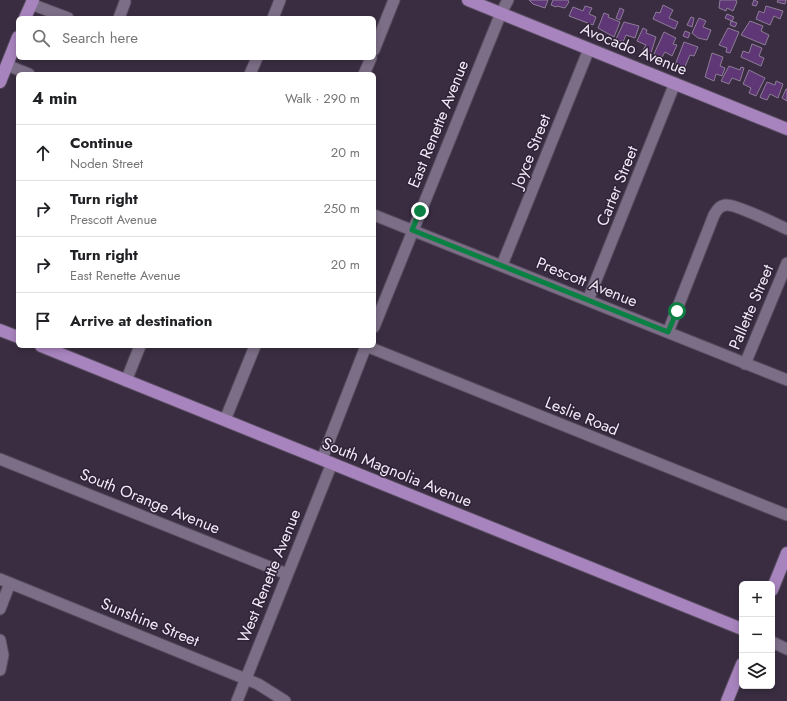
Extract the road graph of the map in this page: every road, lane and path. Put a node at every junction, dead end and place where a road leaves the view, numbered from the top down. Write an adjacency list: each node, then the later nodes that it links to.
1 (280, 0): 11 (street)
2 (394, 0): 13 (street)
3 (468, 0): 7 (main road, Avocado Avenue)
4 (508, 0): 7 (street, East Renette Avenue)
5 (32, 2): 8 (main road); 9 (street)
6 (126, 2): 10 (street)
7 (501, 13): 14 (main road, Avocado Avenue); 25 (street, East Renette Avenue)
8 (26, 16)
9 (64, 16)
10 (120, 16)
11 (274, 16)
12 (16, 41): 17 (main road)
13 (376, 45)
14 (589, 49): 21 (main road, Avocado Avenue); 27 (street, Joyce Street)
15 (256, 60): 19 (street)
16 (370, 60): 20 (street)
17 (3, 69): 18 (street)
18 (19, 72)
19 (251, 72)
20 (365, 72)
21 (675, 83): 22 (main road, Avocado Avenue); 28 (street, Carter Street)
22 (787, 129)
23 (376, 216): 25 (street, Prescott Avenue)
24 (787, 229): 31 (street)
25 (412, 230): 27 (street, Prescott Avenue); 29 (street, East Renette Avenue)
26 (787, 263): 38 (street, Pallette Street)
27 (502, 265): 28 (street, Prescott Avenue)
28 (588, 300): 31 (street, Prescott Avenue)
29 (376, 322)
30 (0, 330): 32 (main road)
31 (668, 332): 38 (street, Prescott Avenue)
32 (16, 336)
33 (46, 348): 40 (main road, South Magnolia Avenue)
34 (139, 348): 40 (street)
35 (254, 348): 41 (street)
36 (365, 348): 43 (street)
37 (371, 348): 44 (street, Leslie Road)
38 (745, 364): 39 (street, Prescott Avenue)
39 (787, 380)
40 (126, 381): 41 (main road, South Magnolia Avenue)
41 (225, 420): 43 (main road, South Magnolia Avenue)
42 (0, 459): 46 (street, South Orange Avenue)
43 (327, 461): 46 (street, West Renette Avenue); 50 (main road, South Magnolia Avenue)
44 (787, 515)
45 (787, 553): 48 (main road)
46 (287, 574): 56 (street, West Renette Avenue)
47 (5, 581): 49 (street); 56 (street, Sunshine Street)
48 (775, 583)
49 (0, 609)
50 (739, 628)
51 (0, 640): 54 (street)
52 (775, 643): 53 (street)
53 (787, 649)
54 (0, 670)
55 (739, 671): 59 (main road)
56 (246, 678): 57 (street, West Renette Avenue); 58 (street, Sunshine Street)
57 (236, 701)
58 (285, 701)
59 (727, 701)

